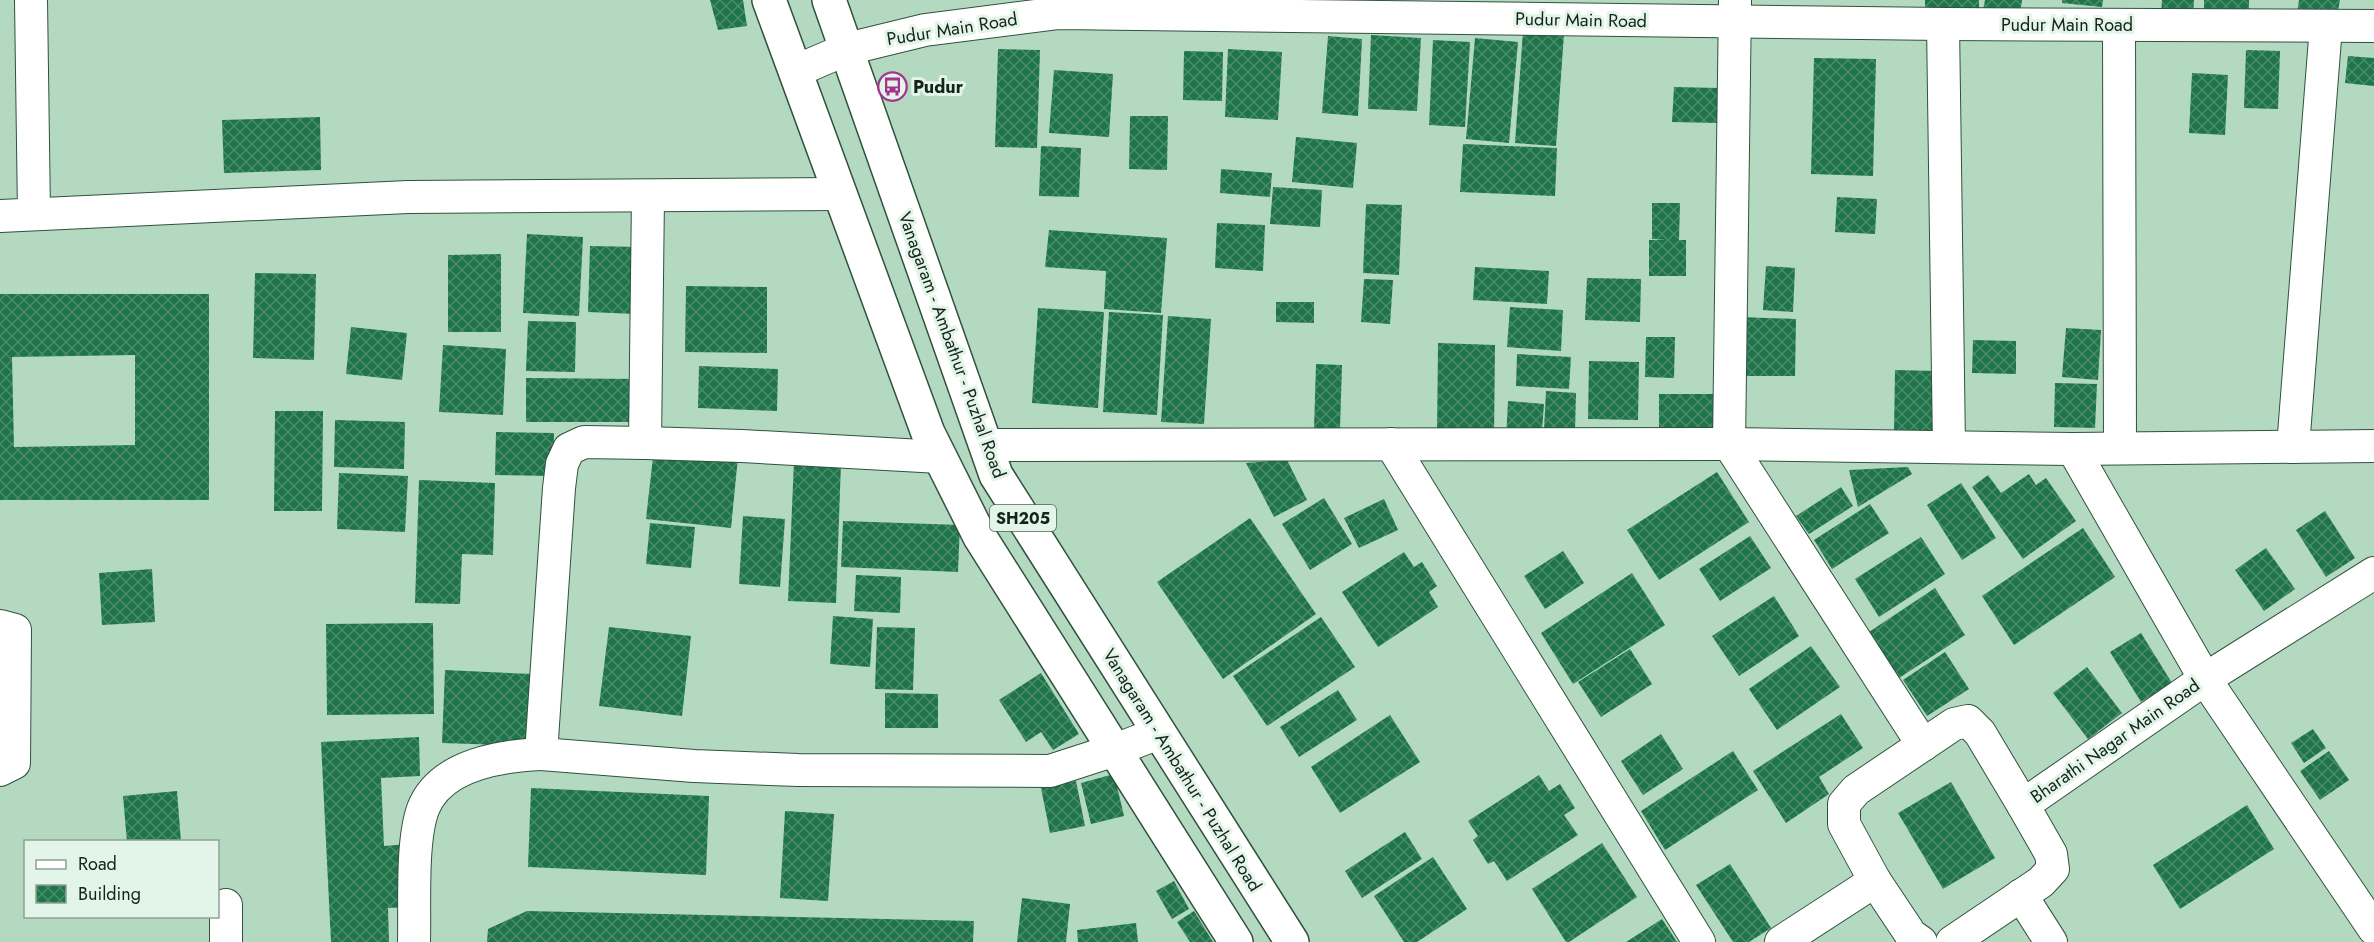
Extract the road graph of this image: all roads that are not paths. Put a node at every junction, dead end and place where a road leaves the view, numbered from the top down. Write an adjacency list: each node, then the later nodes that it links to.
1 (31, 0): 14 (street)
2 (769, 0): 11 (main road)
3 (829, 0): 10 (main road, Vanagaram - Ambathur - Puzhal Road / SH205)
4 (1059, 7): 5 (street, Pudur Main Road); 10 (street, Pudur Main Road)
5 (1734, 11): 6 (street, Pudur Main Road); 18 (street)
6 (1943, 24): 7 (street, Pudur Main Road); 21 (street)
7 (2119, 25): 8 (street, Pudur Main Road); 23 (street)
8 (2326, 26): 9 (street, Pudur Main Road); 22 (street)
9 (2374, 26)
10 (847, 49): 11 (street, Pudur Main Road); 19 (main road, Vanagaram - Ambathur - Puzhal Road / SH205)
11 (796, 71): 12 (main road)
12 (840, 194): 13 (street); 25 (main road)
13 (648, 196): 14 (street); 16 (street)
14 (34, 214): 15 (street)
15 (0, 216)
16 (645, 443): 25 (street); 32 (street)
17 (1391, 444): 18 (street); 19 (street); 43 (street)
18 (1729, 444): 21 (street); 30 (street)
19 (986, 445): 29 (main road, Vanagaram - Ambathur - Puzhal Road / SH205)
20 (2374, 446): 22 (street)
21 (1949, 447): 24 (street)
22 (2293, 447): 23 (street)
23 (2120, 448): 24 (street)
24 (2073, 449): 28 (street)
25 (940, 457): 31 (main road)
26 (2374, 573): 28 (street, Bharathi Nagar Main Road)
27 (0, 626): 33 (street)
28 (2205, 679): 34 (street, Bharathi Nagar Main Road); 38 (street)
29 (1158, 733): 31 (street); 39 (main road, Vanagaram - Ambathur - Puzhal Road / SH205)
30 (1923, 745): 34 (street, Bharathi Nagar Main Road); 35 (street, Bharathi Nagar Main Road)
31 (1115, 750): 32 (street); 42 (main road)
32 (541, 754): 41 (street)
33 (0, 770)
34 (2023, 805): 36 (street)
35 (1875, 881): 44 (street); 45 (street)
36 (2021, 895): 46 (street); 47 (street)
37 (226, 904): 40 (street)
38 (2374, 929)
39 (1289, 941)
40 (226, 942)
41 (414, 942)
42 (1236, 942)
43 (1699, 942)
44 (1781, 942)
45 (1921, 942)
46 (1952, 942)
47 (2051, 942)

